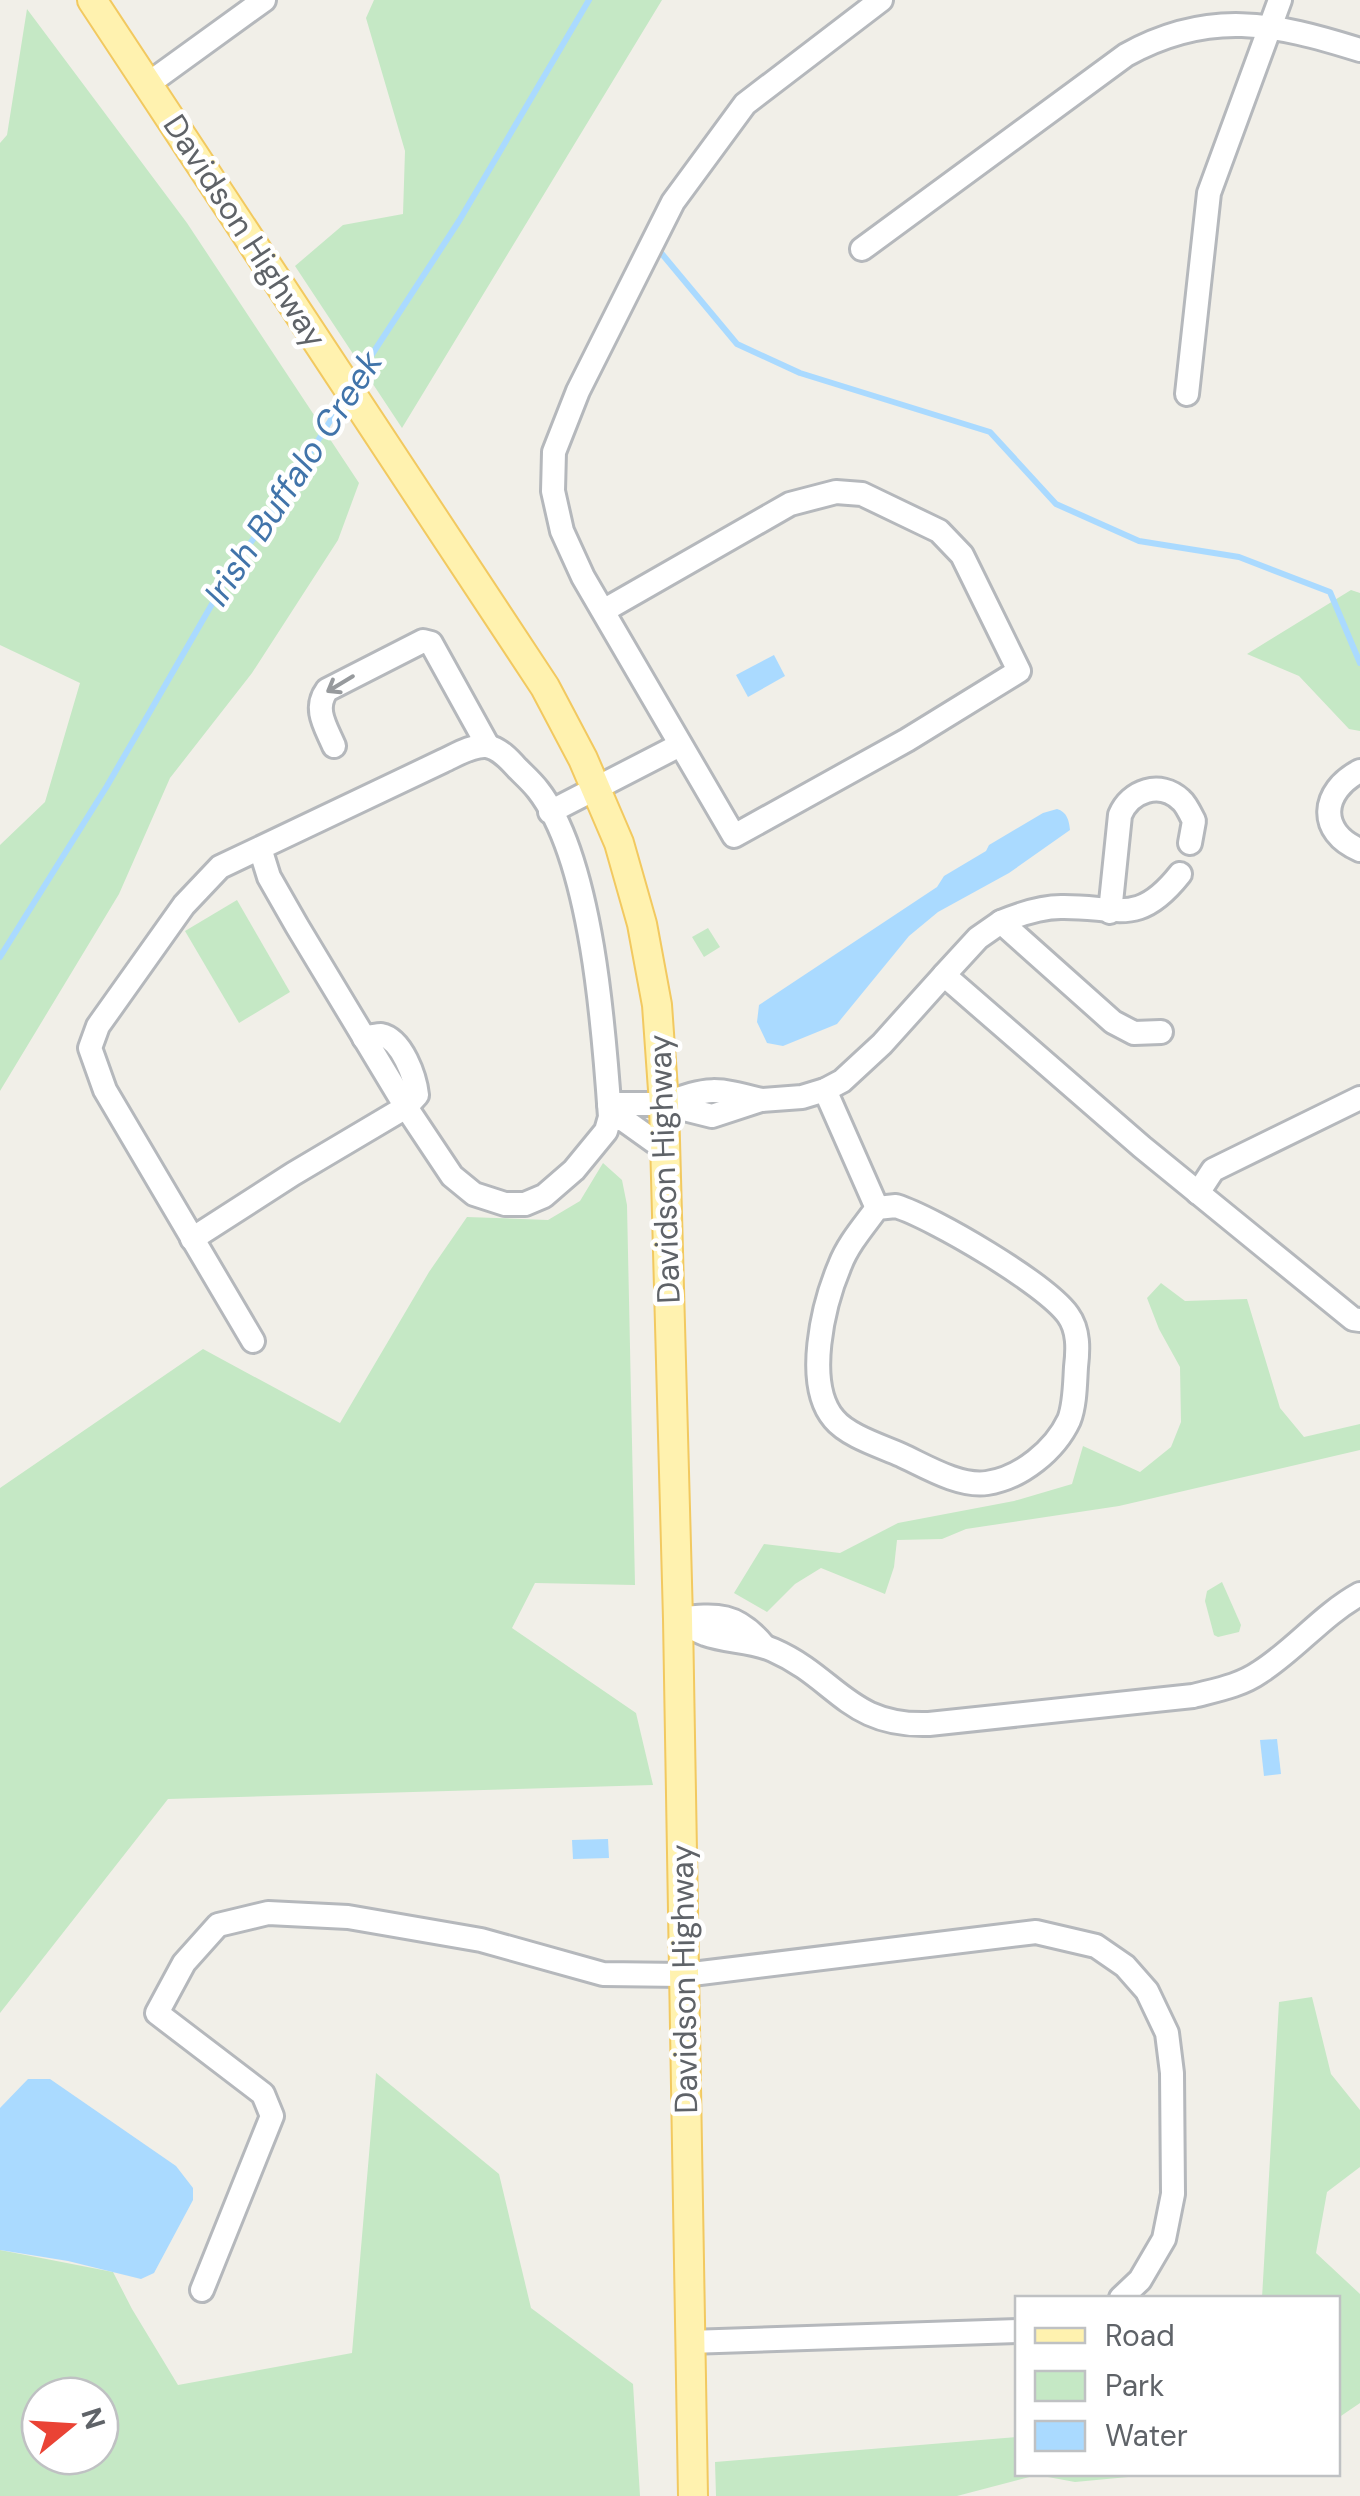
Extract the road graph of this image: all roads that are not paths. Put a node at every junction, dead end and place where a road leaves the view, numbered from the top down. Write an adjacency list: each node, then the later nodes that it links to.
1 (92, 0): 7 (main road, Davidson Highway)
2 (264, 0): 7 (street)
3 (881, 0): 10 (street)
4 (1280, 0): 5 (street)
5 (1268, 27): 6 (street); 8 (street); 9 (street)
6 (1360, 50)
7 (148, 84): 15 (main road, Davidson Highway)
8 (862, 250)
9 (1187, 394)
10 (603, 611): 11 (street); 11 (street)
11 (680, 745): 15 (street)
12 (334, 746): 13 (street, one-way to 12)
13 (488, 746): 16 (street); 18 (street)
14 (1360, 771): 19 (street)
15 (596, 790): 16 (street); 27 (main road, Davidson Highway)
16 (550, 812): 29 (street)
17 (1190, 843): 21 (street)
18 (260, 848): 28 (street); 33 (street)
19 (1360, 850)
20 (1180, 874): 21 (street)
21 (1110, 912): 22 (street)
22 (1001, 922): 23 (street); 24 (street)
23 (944, 975): 25 (street); 31 (street)
24 (1161, 1032)
25 (825, 1090): 27 (street); 32 (street)
26 (1360, 1098): 31 (street)
27 (664, 1104): 29 (street); 30 (main road, Davidson Highway)
28 (406, 1108): 29 (street); 33 (street)
29 (610, 1110): 30 (street)
30 (666, 1150): 37 (main road, Davidson Highway)
31 (1198, 1193): 34 (street)
32 (877, 1208): 32 (street)
33 (192, 1239): 35 (street)
34 (1360, 1320)
35 (253, 1341)
36 (1360, 1594): 37 (street)
37 (678, 1619): 38 (main road, Davidson Highway)
38 (684, 1975): 39 (street); 40 (street); 42 (main road, Davidson Highway)
39 (202, 2290)
40 (1123, 2296)
41 (1015, 2331): 42 (street)
42 (689, 2342): 43 (main road, Davidson Highway)
43 (693, 2496)

